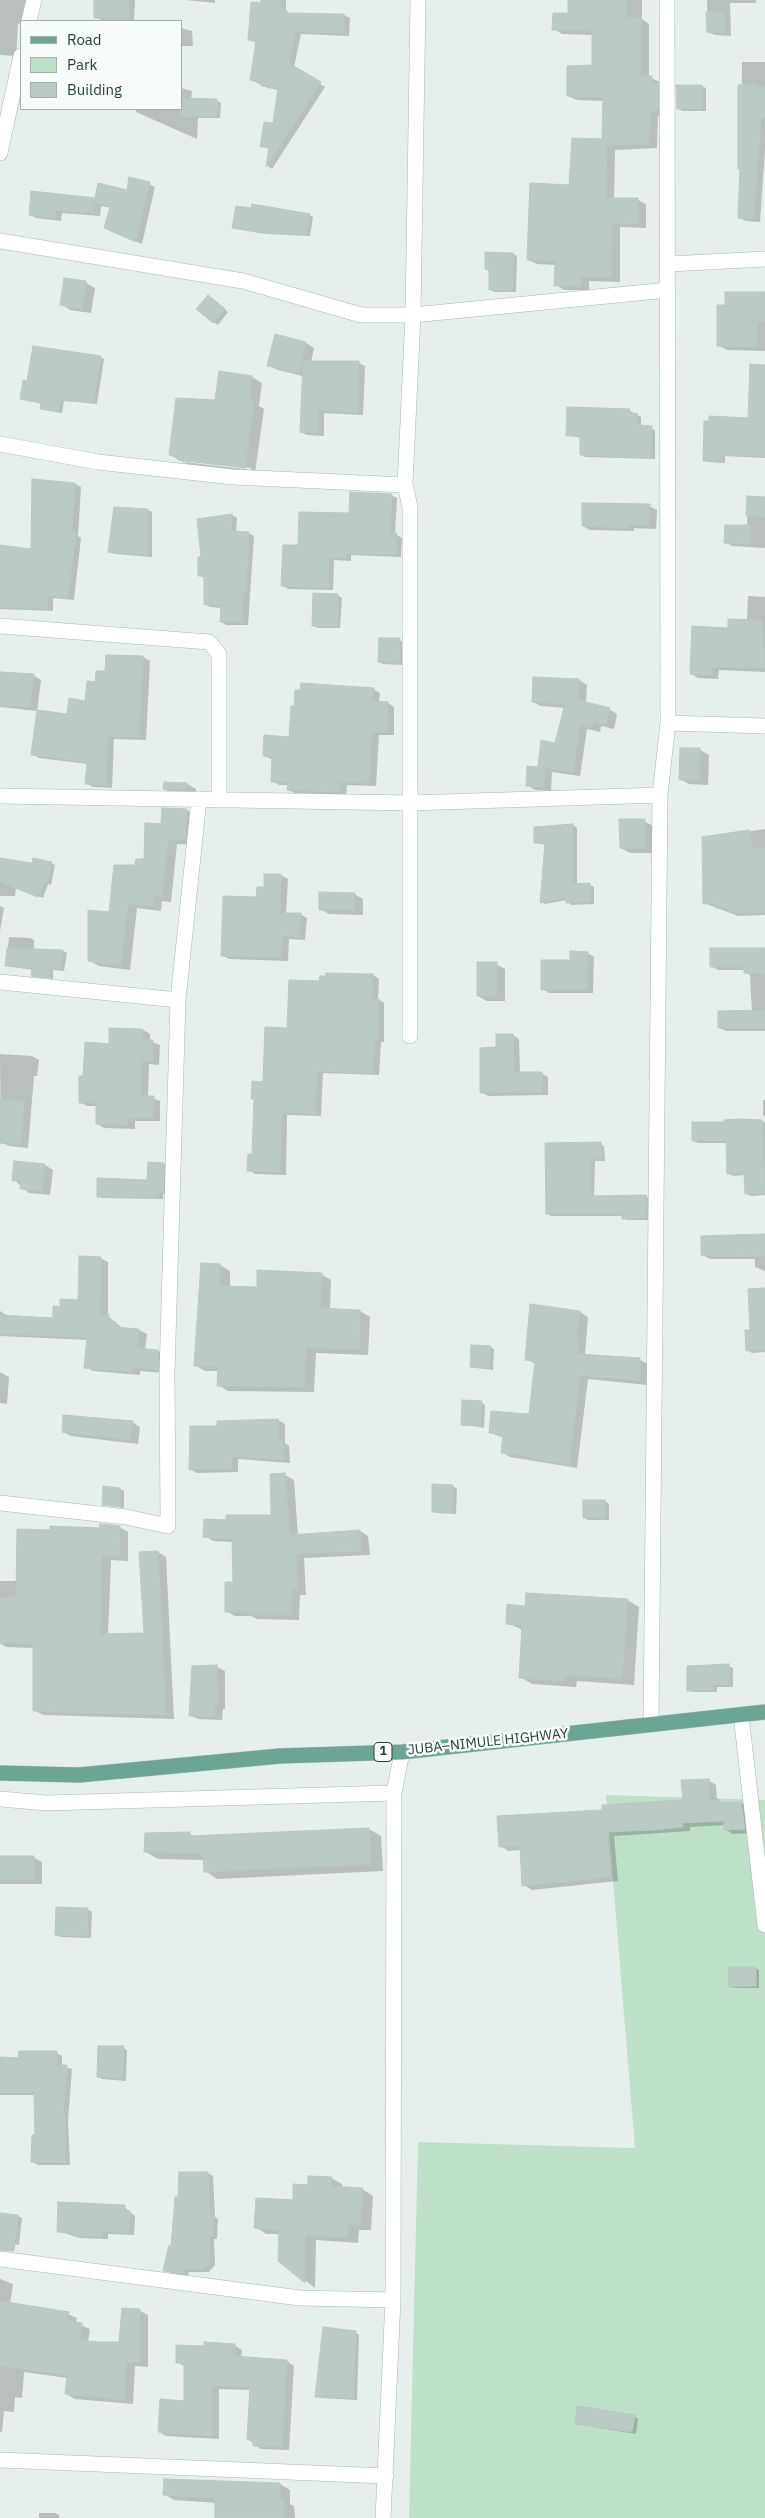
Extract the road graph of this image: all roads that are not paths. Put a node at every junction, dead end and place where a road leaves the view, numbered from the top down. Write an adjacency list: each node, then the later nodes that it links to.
1 (34, 0): 4 (street)
2 (418, 0): 11 (street)
3 (667, 0): 9 (street)
4 (29, 20)
5 (20, 61): 6 (street)
6 (0, 153)
7 (0, 241): 11 (street)
8 (765, 259): 9 (street)
9 (669, 264): 10 (street)
10 (668, 290): 11 (street); 15 (street)
11 (413, 315): 13 (street)
12 (0, 444): 13 (street)
13 (405, 485): 21 (street)
14 (0, 626): 20 (street)
15 (668, 723): 16 (street); 17 (street)
16 (765, 726)
17 (660, 795): 21 (street); 28 (street)
18 (0, 796): 19 (street)
19 (199, 799): 20 (street); 23 (street)
20 (219, 800): 21 (street)
21 (410, 802): 24 (street)
22 (0, 982): 23 (street)
23 (178, 1000): 25 (street)
24 (410, 1036)
25 (0, 1503)
26 (765, 1712): 27 (main road, JUBA–NIMULE HIGHWAY / 1)
27 (741, 1715): 28 (main road, JUBA–NIMULE HIGHWAY / 1); 33 (street)
28 (651, 1724): 29 (main road, JUBA–NIMULE HIGHWAY / 1)
29 (402, 1752): 30 (main road, JUBA–NIMULE HIGHWAY / 1); 31 (street)
30 (0, 1774)
31 (394, 1792): 32 (street); 35 (street)
32 (0, 1800)
33 (765, 1925)
34 (0, 2259): 35 (street)
35 (393, 2300): 37 (street)
36 (0, 2460): 37 (street)
37 (386, 2476): 38 (street)
38 (383, 2518)

